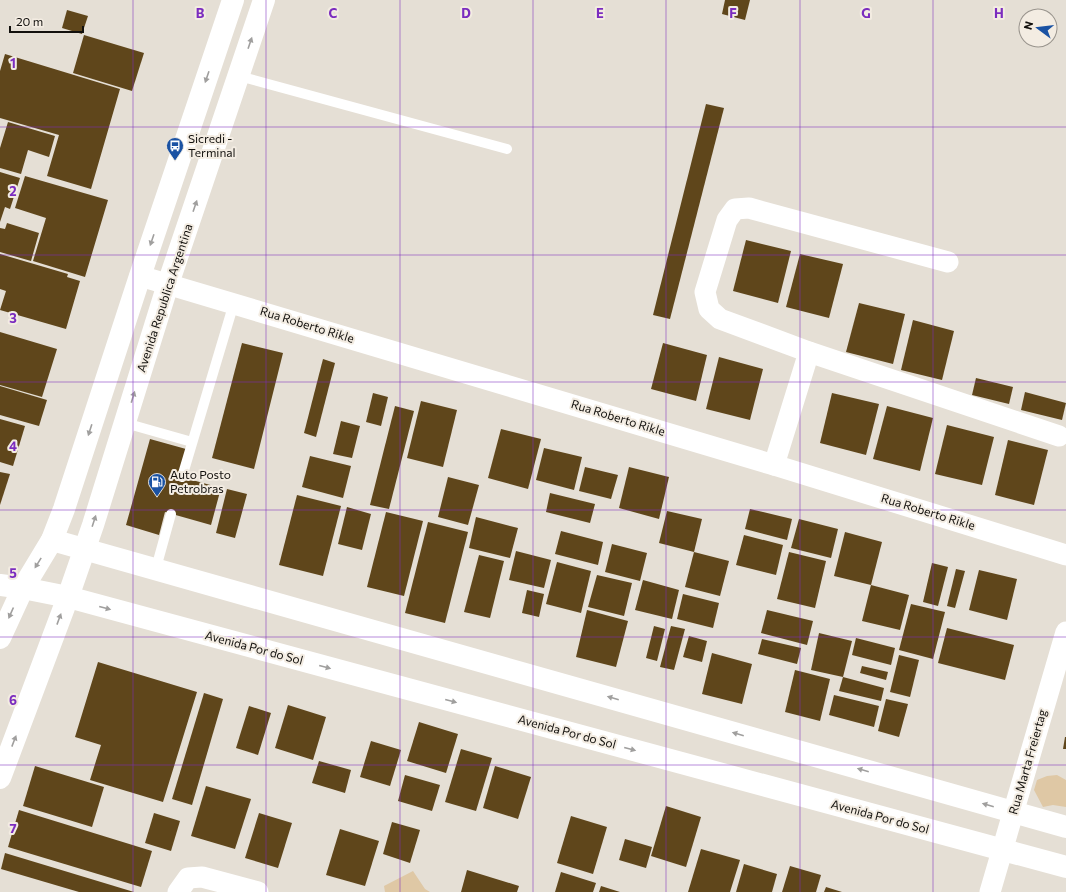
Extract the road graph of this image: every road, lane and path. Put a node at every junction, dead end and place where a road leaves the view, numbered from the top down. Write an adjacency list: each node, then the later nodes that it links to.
1 (233, 0): 6 (street, one-way to 6)
2 (264, 0): 3 (street, Avenida Republica Argentina, one-way to 2)
3 (238, 76): 4 (lane); 7 (street, Avenida Republica Argentina, one-way to 3)
4 (507, 149)
5 (948, 262): 9 (street)
6 (140, 276): 7 (street, Rua Roberto Rikle); 16 (street, one-way to 16)
7 (168, 284): 8 (street, Rua Roberto Rikle); 10 (street, Avenida Republica Argentina, one-way to 7)
8 (234, 303): 12 (lane); 13 (street, Rua Roberto Rikle)
9 (809, 352): 11 (street); 13 (street)
10 (125, 423): 12 (lane); 17 (street, Avenida Republica Argentina, one-way to 10)
11 (1059, 436)
12 (192, 442): 14 (lane)
13 (774, 464): 18 (street, Rua Roberto Rikle)
14 (182, 477)
15 (171, 514): 19 (lane)
16 (52, 540): 17 (street); 21 (street, one-way to 21)
17 (85, 548): 19 (street); 22 (street, Avenida Republica Argentina)
18 (1066, 554)
19 (156, 568): 26 (street, one-way to 19)
20 (0, 585): 21 (street, Avenida Por do Sol)
21 (22, 588): 22 (street, Avenida Por do Sol); 24 (street, one-way to 24)
22 (68, 597): 25 (street, Avenida Republica Argentina, one-way to 22); 28 (street, Avenida Por do Sol, one-way to 28)
23 (1066, 632): 26 (street, Rua Marta Freiertag)
24 (0, 638)
25 (0, 778)
26 (1014, 813): 27 (street); 28 (street, Rua Marta Freiertag)
27 (1066, 827)
28 (1003, 850): 29 (street, Avenida Por do Sol); 32 (street, Rua Marta Freiertag)
29 (1066, 867)
30 (183, 885): 31 (street)
31 (258, 892)
32 (990, 892)

